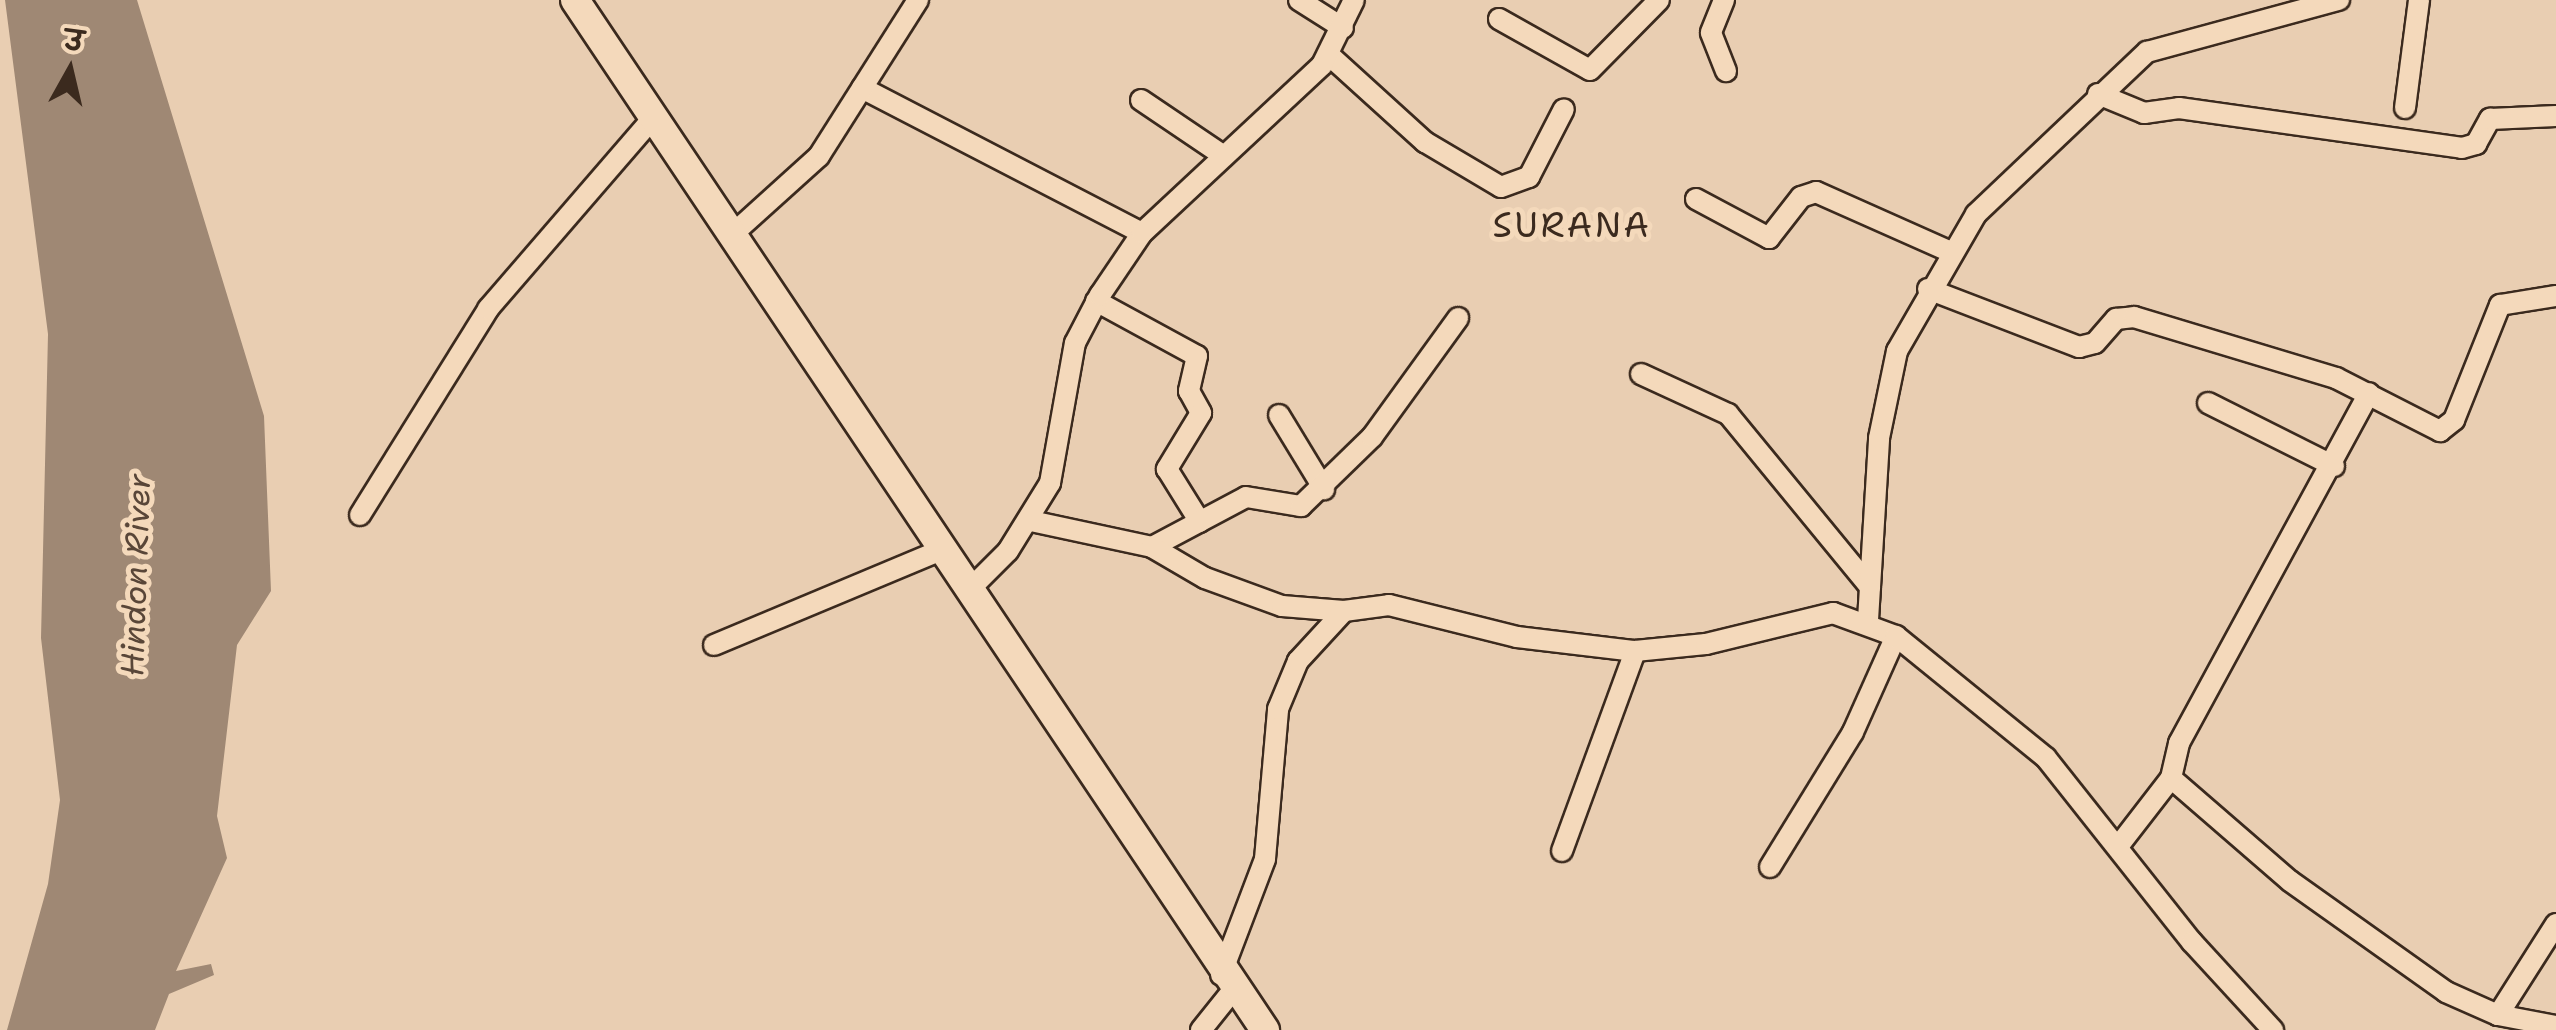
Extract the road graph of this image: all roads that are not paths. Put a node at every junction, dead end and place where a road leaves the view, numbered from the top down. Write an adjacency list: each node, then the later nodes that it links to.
1 (575, 0): 20 (street)
2 (918, 0): 14 (street)
3 (1299, 0): 11 (street)
4 (1354, 0): 11 (street)
5 (1659, 0): 10 (street)
6 (1724, 0): 13 (street)
7 (2339, 0): 9 (street)
8 (2419, 0): 17 (street)
9 (2292, 6): 15 (street)
10 (1499, 19)
11 (1343, 28): 12 (street)
12 (1330, 55): 18 (street); 21 (street)
13 (1726, 71)
14 (862, 88): 23 (street); 24 (street)
15 (2098, 94): 19 (street); 25 (street)
16 (1141, 100): 21 (street)
17 (2405, 108)
18 (1564, 110)
19 (2556, 116)
20 (652, 118): 23 (street); 36 (street)
21 (1224, 156): 24 (street)
22 (1696, 200): 25 (street)
23 (736, 232): 40 (street)
24 (1142, 233): 28 (street)
25 (1951, 252): 26 (street)
26 (1928, 289): 31 (street); 41 (street)
27 (2556, 296): 31 (street)
28 (1096, 301): 37 (street); 38 (street)
29 (1458, 318): 35 (street)
30 (1640, 374): 41 (street)
31 (2369, 393): 34 (street)
32 (2208, 403): 34 (street)
33 (1279, 415): 35 (street)
34 (2334, 466): 48 (street)
35 (1324, 489): 38 (street)
36 (360, 515)
37 (1031, 521): 39 (street); 42 (street)
38 (1200, 522): 39 (street)
39 (1152, 547): 43 (street)
40 (943, 549): 42 (street); 46 (street)
41 (1870, 587): 44 (street)
42 (970, 588): 53 (street)
43 (1344, 611): 47 (street); 53 (street)
44 (1868, 620): 45 (street); 47 (street)
45 (1896, 636): 49 (street); 51 (street)
46 (714, 646)
47 (1635, 651): 50 (street)
48 (2171, 778): 49 (street); 54 (street)
49 (2120, 844): 58 (street)
50 (1562, 850)
51 (1770, 867)
52 (2556, 924): 54 (street)
53 (1227, 982): 56 (street); 57 (street)
54 (2498, 1015): 55 (street)
55 (2556, 1026)
56 (1200, 1030)
57 (1265, 1030)
58 (2273, 1030)

